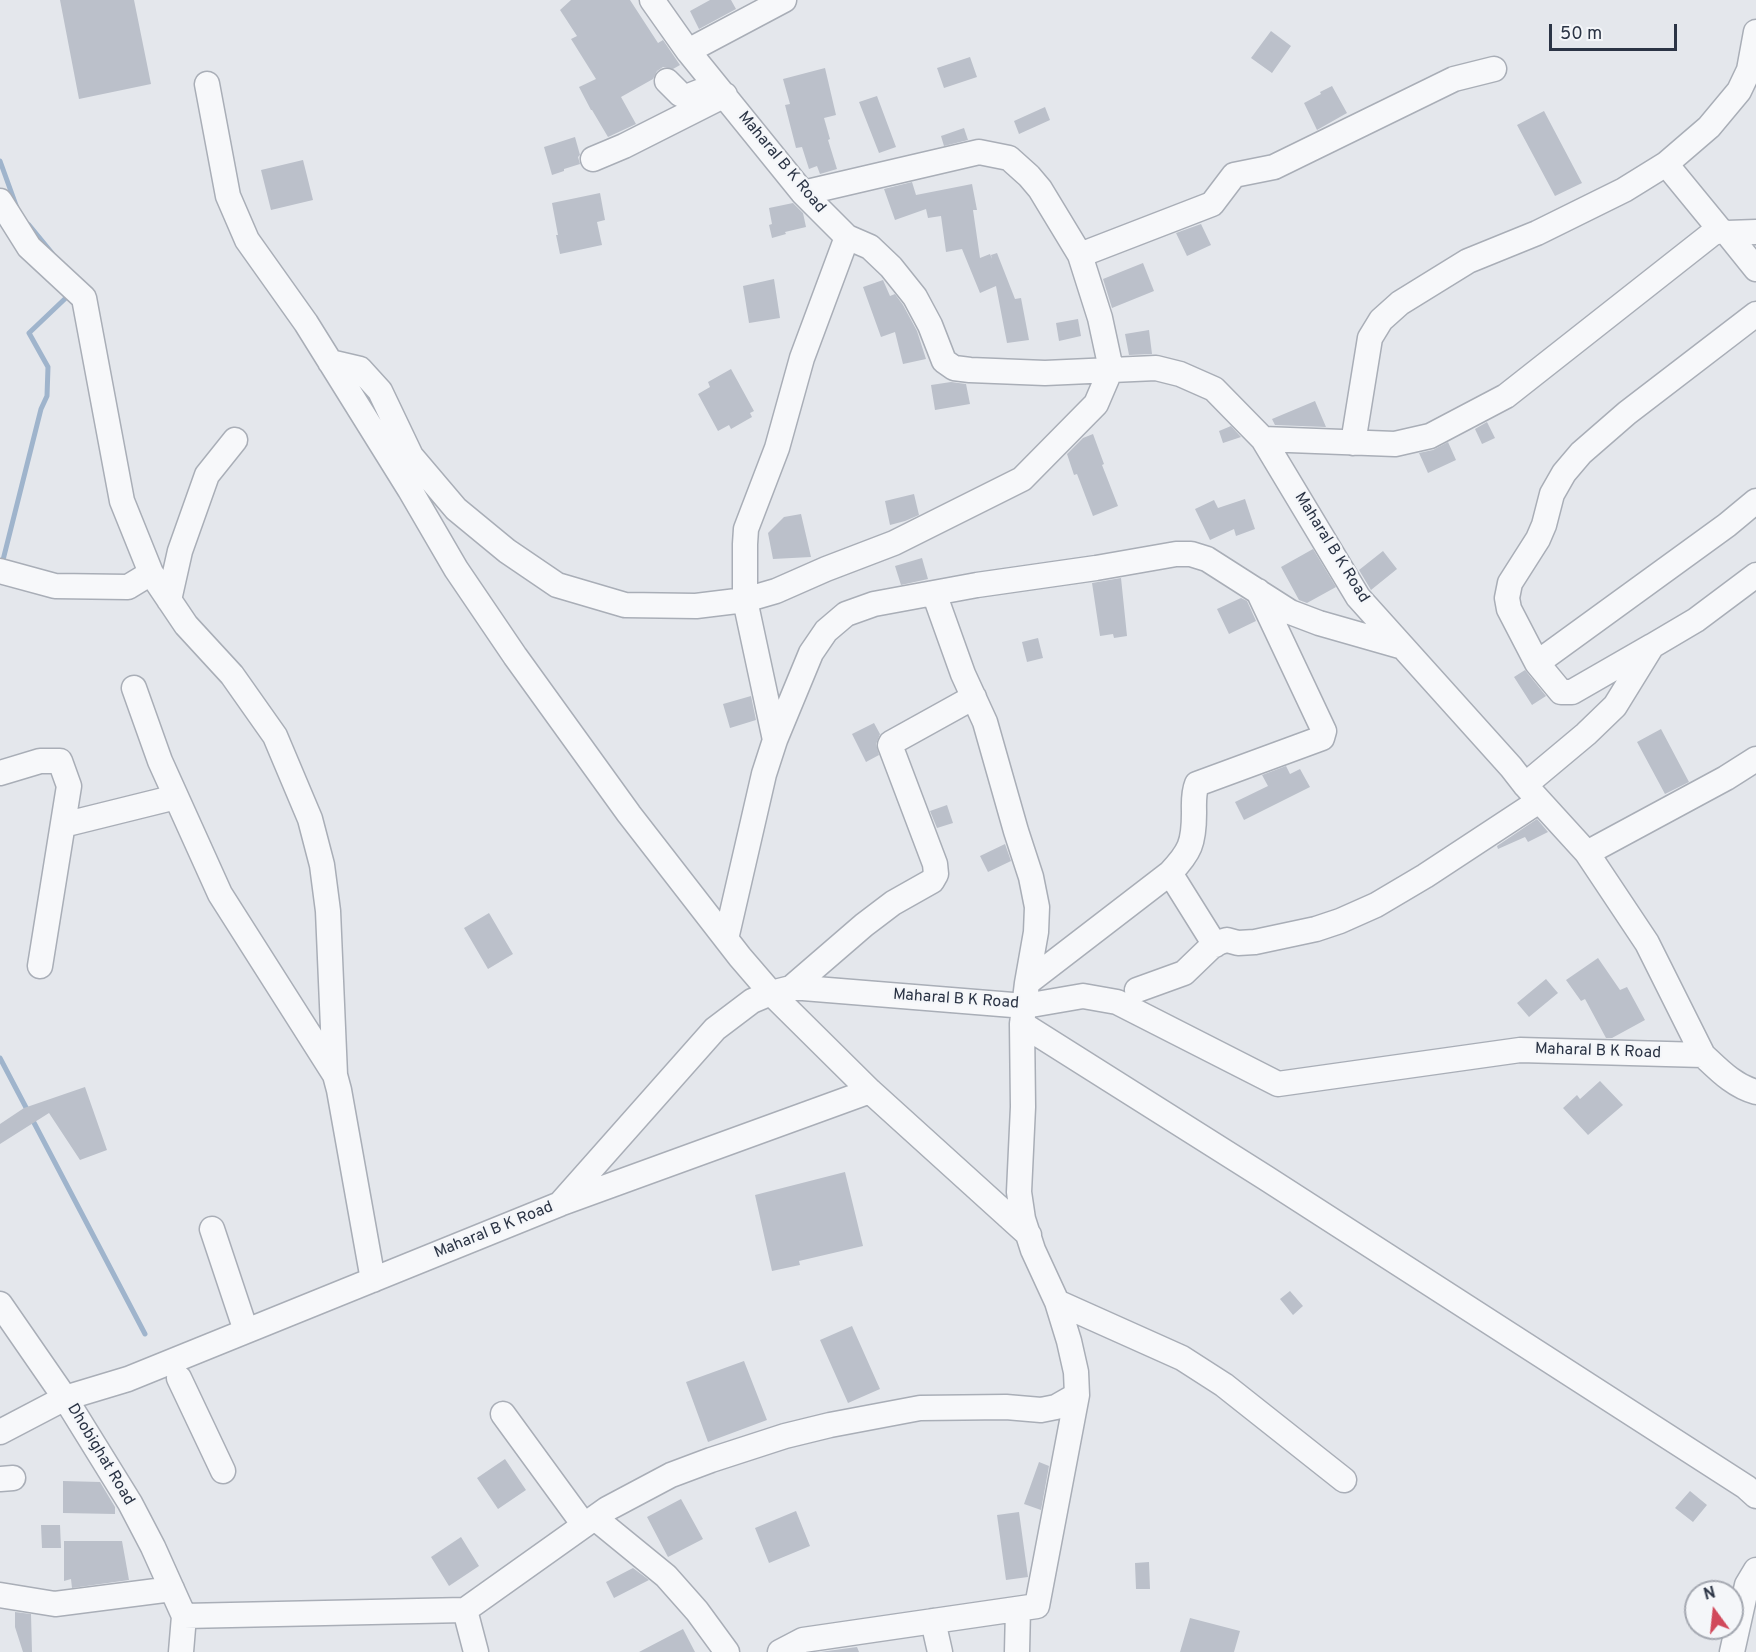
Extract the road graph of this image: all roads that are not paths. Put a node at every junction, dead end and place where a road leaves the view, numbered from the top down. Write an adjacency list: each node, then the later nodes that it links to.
1 (652, 0): 4 (street, Maharal B K Road)
2 (784, 0): 4 (street)
3 (1756, 33): 10 (street)
4 (688, 51): 8 (street, Maharal B K Road)
5 (1494, 69): 16 (street)
6 (667, 81): 8 (street)
7 (207, 84): 19 (street)
8 (721, 90): 9 (street); 11 (street, Maharal B K Road)
9 (592, 159)
10 (1666, 165): 13 (street); 23 (street)
11 (803, 193): 15 (street, Maharal B K Road); 16 (street)
12 (0, 201): 26 (street)
13 (1724, 232): 14 (street); 17 (street); 23 (street)
14 (1756, 232)
15 (847, 237): 20 (street, Maharal B K Road); 31 (street)
16 (1080, 255): 20 (street)
17 (1756, 269)
18 (1756, 314): 34 (street)
19 (330, 362): 31 (street); 45 (street)
20 (1111, 369): 21 (street, Maharal B K Road); 31 (street)
21 (1263, 439): 23 (street); 33 (street, Maharal B K Road)
22 (235, 440): 30 (street)
23 (1353, 443)
24 (1756, 501): 34 (street)
25 (4, 572): 26 (street)
26 (151, 573): 30 (street)
27 (1756, 575): 32 (street)
28 (1258, 591): 29 (street); 33 (street); 44 (street)
29 (934, 593): 36 (street); 37 (street)
30 (170, 600): 52 (street)
31 (746, 600): 37 (street)
32 (1652, 646): 34 (street); 40 (street)
33 (1403, 647): 40 (street, Maharal B K Road)
34 (1537, 663)
35 (134, 688): 41 (street)
36 (974, 697): 49 (street); 50 (street)
37 (775, 740): 45 (street)
38 (1756, 759): 43 (street)
39 (0, 773): 42 (street)
40 (1532, 793): 43 (street, Maharal B K Road); 46 (street)
41 (176, 797): 42 (street); 52 (street)
42 (63, 825): 47 (street)
43 (1587, 853): 51 (street, Maharal B K Road)
44 (1170, 873): 46 (street); 50 (street)
45 (726, 939): 49 (street)
46 (1215, 945): 48 (street)
47 (40, 966)
48 (1137, 990)
49 (781, 991): 50 (street, Maharal B K Road); 53 (street); 55 (street, Maharal B K Road)
50 (1025, 1004): 51 (street, Maharal B K Road); 57 (street); 69 (street)
51 (1703, 1056): 54 (street)
52 (335, 1075): 58 (street)
53 (870, 1091): 55 (street); 57 (street)
54 (1756, 1092)
55 (560, 1204): 58 (street, Maharal B K Road)
56 (212, 1229): 61 (street)
57 (1029, 1235): 59 (street)
58 (373, 1280): 61 (street, Maharal B K Road)
59 (1057, 1302): 63 (street); 68 (street)
60 (0, 1304): 64 (street, Dhobighat Road)
61 (246, 1331): 64 (street, Maharal B K Road)
62 (179, 1378): 67 (street)
63 (1077, 1395): 70 (street); 74 (street)
64 (65, 1398): 66 (street, Maharal B K Road); 72 (street, Dhobighat Road)
65 (503, 1414): 70 (street)
66 (0, 1432)
67 (223, 1471)
68 (1344, 1480)
69 (1756, 1496)
70 (590, 1521): 75 (street); 80 (street)
71 (1756, 1570): 84 (street)
72 (172, 1590): 73 (street); 76 (street, Dhobighat Road)
73 (0, 1595)
74 (1018, 1609): 77 (street); 83 (street)
75 (465, 1610): 76 (street); 79 (street)
76 (184, 1616): 78 (street)
77 (933, 1621): 81 (street); 82 (street)
78 (182, 1652)
79 (476, 1652)
80 (727, 1652)
81 (780, 1652)
82 (940, 1652)
83 (1017, 1652)
84 (1732, 1652)

